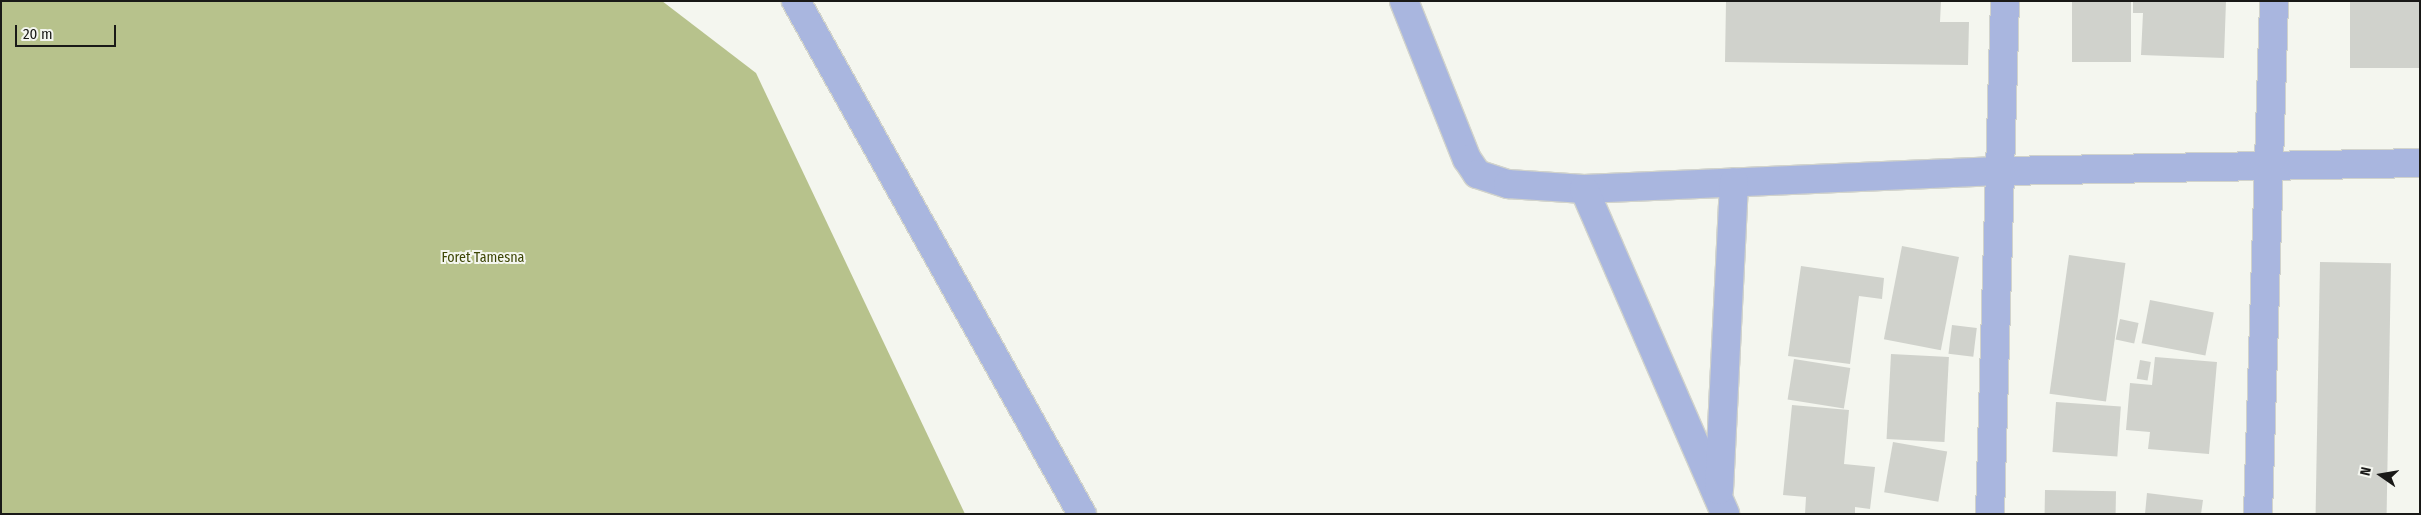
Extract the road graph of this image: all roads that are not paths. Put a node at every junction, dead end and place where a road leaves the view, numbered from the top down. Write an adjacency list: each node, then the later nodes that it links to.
1 (796, 1): 11 (street)
2 (1404, 1): 9 (street)
3 (2005, 1): 7 (street)
4 (2274, 1): 6 (street)
5 (2420, 163): 6 (street)
6 (2272, 166): 7 (street); 13 (street)
7 (2004, 172): 8 (street); 12 (street)
8 (1734, 182): 9 (street); 10 (street)
9 (1584, 189): 10 (street)
10 (1722, 505)
11 (1082, 514)
12 (1990, 514)
13 (2258, 514)

